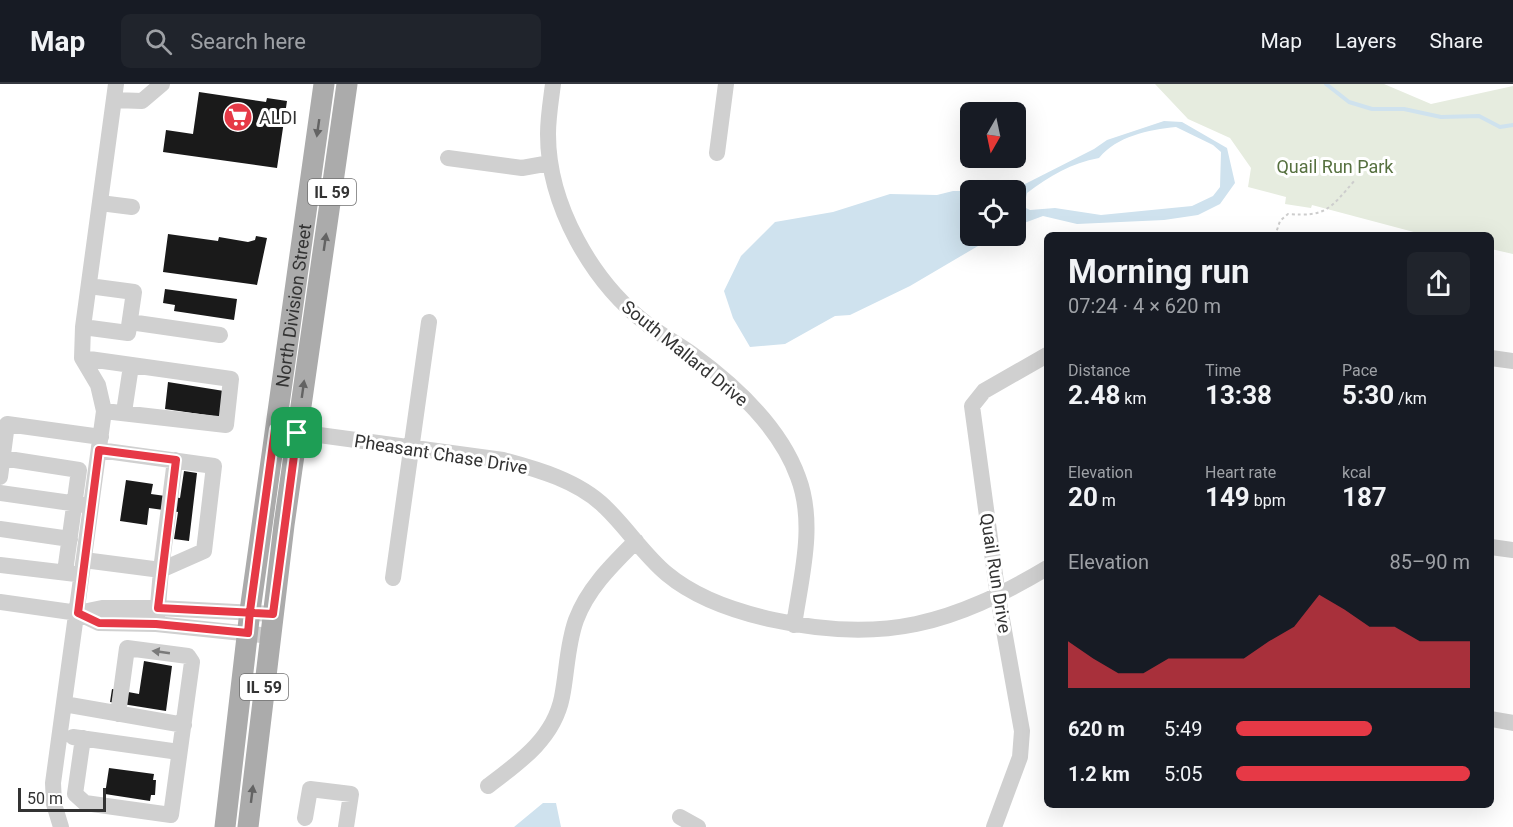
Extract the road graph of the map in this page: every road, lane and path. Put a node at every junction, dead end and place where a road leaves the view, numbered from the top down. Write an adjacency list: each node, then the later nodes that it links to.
1 (162, 84): 6 (street)
2 (324, 84): 27 (main road, North Division Street / IL 59, one-way to 27)
3 (347, 84): 28 (main road, North Division Street / IL 59, one-way to 3)
4 (553, 84): 9 (street, South Mallard Drive)
5 (726, 84): 7 (street)
6 (115, 92): 11 (street)
7 (717, 153)
8 (448, 158): 9 (street)
9 (550, 163): 54 (street, South Mallard Drive)
10 (1355, 180): 13 (path)
11 (100, 203): 12 (street); 14 (street)
12 (132, 207)
13 (1276, 232)
14 (88, 286): 15 (street); 17 (street)
15 (130, 322): 17 (street); 18 (street)
16 (429, 322): 30 (street)
17 (83, 327): 20 (street)
18 (220, 335)
19 (1044, 357): 48 (street, Quail Run Drive)
20 (82, 358): 23 (street); 24 (street)
21 (1494, 358): 22 (street)
22 (1513, 361)
23 (131, 366): 25 (street); 25 (street)
24 (104, 411): 25 (street); 29 (street)
25 (124, 412)
26 (4, 424): 29 (street); 31 (street)
27 (275, 429): 28 (street, Pheasant Chase Drive); 50 (main road, North Division Street / IL 59)
28 (297, 433): 30 (street, Pheasant Chase Drive); 52 (main road, North Division Street / IL 59)
29 (100, 443): 32 (street); 36 (street)
30 (410, 448): 39 (street, Pheasant Chase Drive); 47 (street)
31 (2, 459): 33 (street); 35 (street)
32 (176, 460): 44 (street); 44 (street)
33 (0, 477)
34 (0, 493): 35 (street)
35 (74, 504): 36 (street); 38 (street)
36 (92, 506): 43 (street)
37 (0, 529): 38 (street)
38 (70, 539): 46 (street)
39 (636, 540): 54 (street, Pheasant Chase Drive); 65 (street)
40 (1494, 547): 41 (street)
41 (1513, 550)
42 (0, 565): 46 (street)
43 (83, 567): 44 (street); 46 (street); 51 (street)
44 (160, 570): 53 (street)
45 (1044, 570): 48 (street, Pheasant Chase Drive)
46 (65, 572)
47 (393, 578)
48 (998, 597): 54 (street, Pheasant Chase Drive); 74 (street, Quail Run Drive)
49 (0, 602): 51 (street)
50 (250, 611): 52 (street); 53 (street); 55 (main road, North Division Street / IL 59)
51 (78, 613): 53 (street); 57 (street)
52 (273, 614): 56 (main road, IL 59)
53 (157, 616): 55 (street)
54 (794, 624)
55 (248, 633): 56 (street); 70 (main road, IL 59)
56 (270, 636): 71 (main road, IL 59, one-way to 56)
57 (64, 704): 58 (street); 62 (street)
58 (118, 714): 61 (street); 61 (street, one-way to 58)
59 (1494, 720): 60 (street)
60 (1513, 723)
61 (184, 725): 64 (street)
62 (60, 735): 63 (street); 69 (street)
63 (83, 738): 64 (street); 68 (street)
64 (179, 752): 68 (street)
65 (488, 786)
66 (680, 817): 73 (street)
67 (305, 819): 72 (street)
68 (170, 821)
69 (61, 827)
70 (225, 827)
71 (248, 827)
72 (346, 827)
73 (698, 827)
74 (994, 827)

